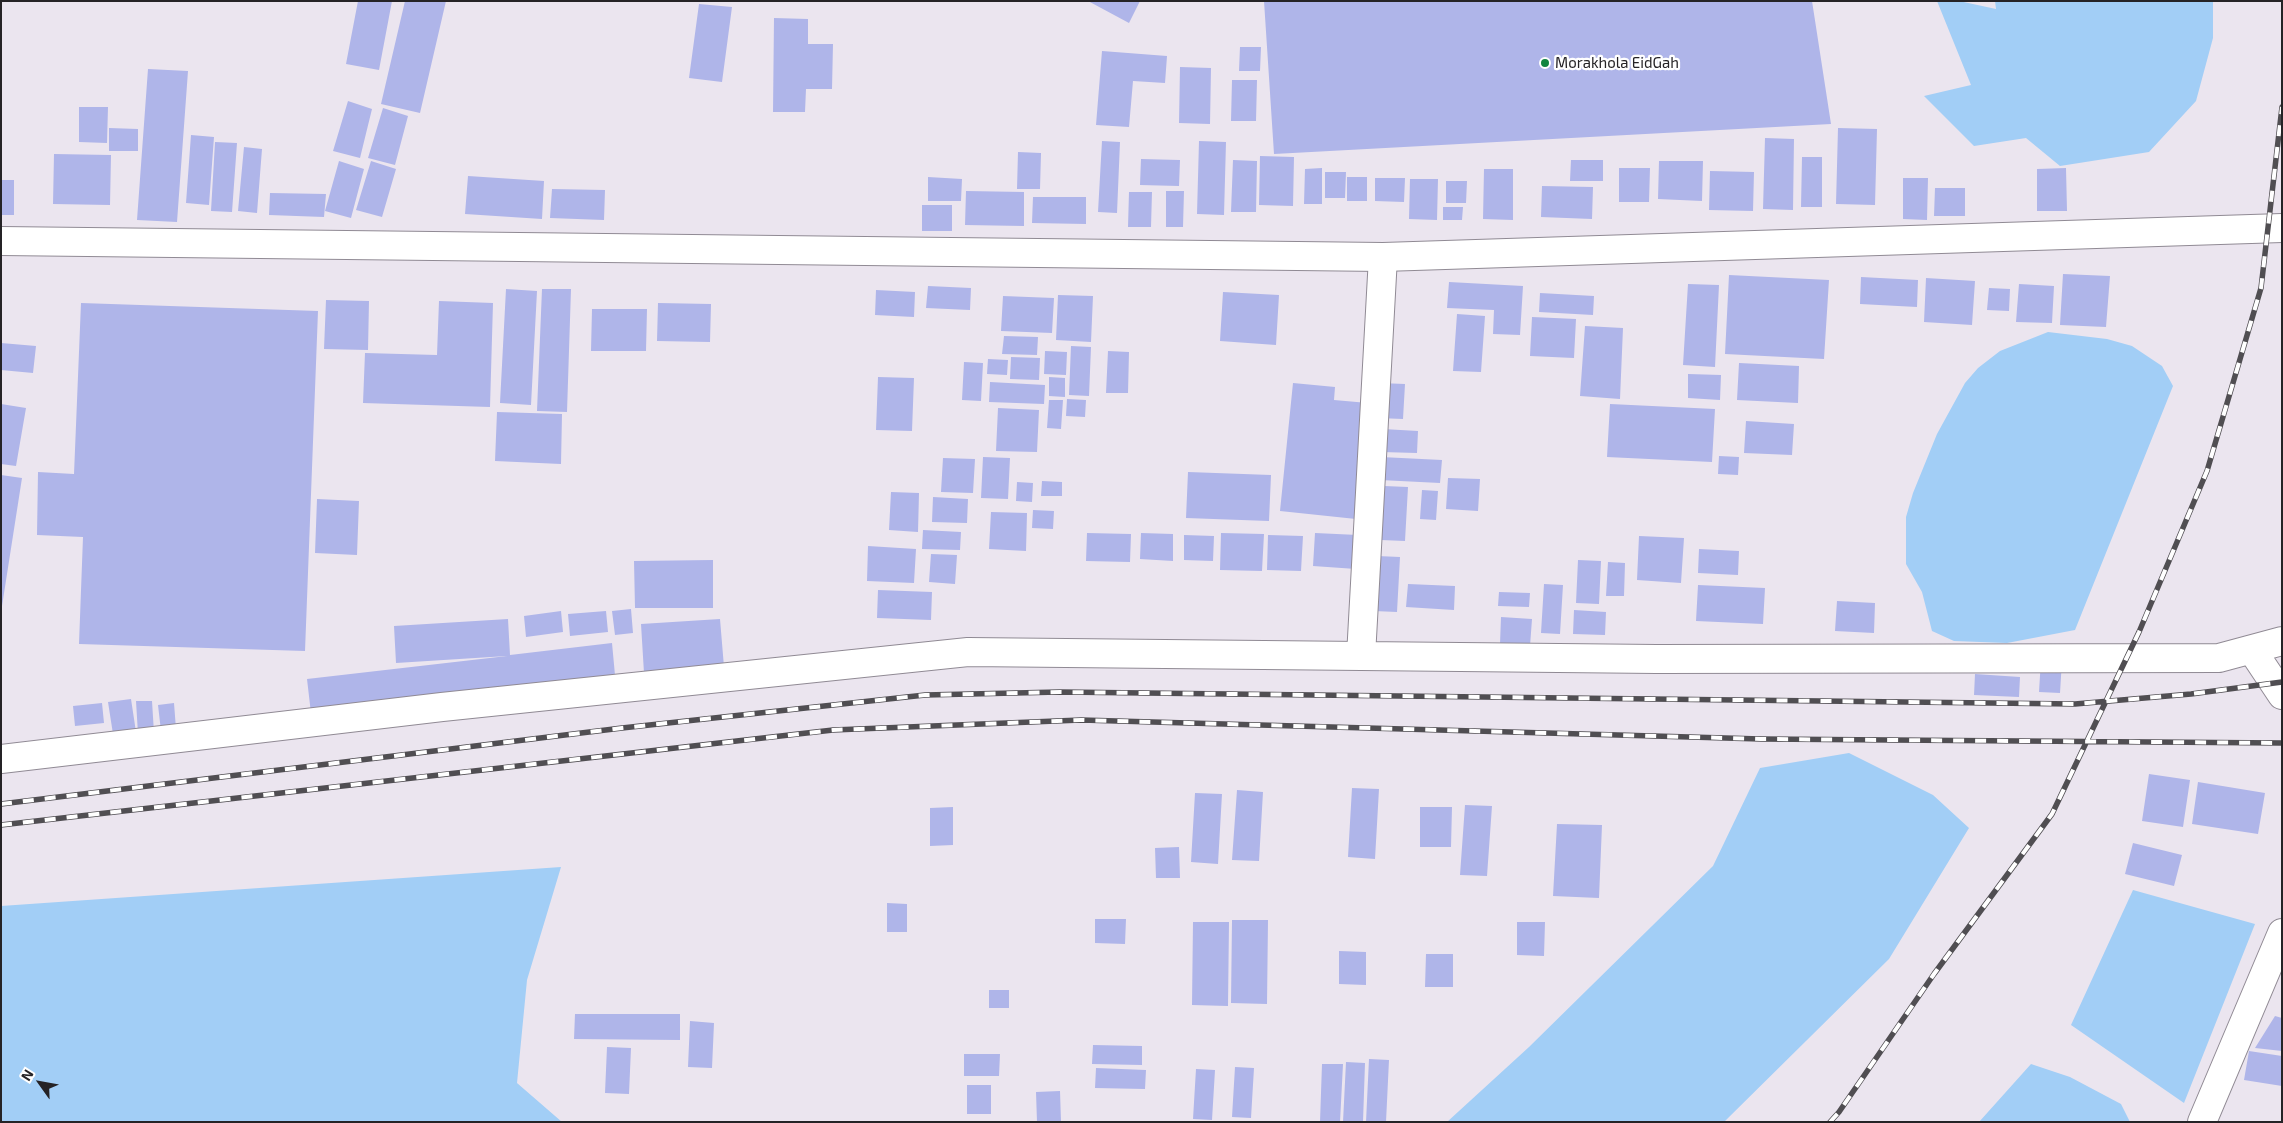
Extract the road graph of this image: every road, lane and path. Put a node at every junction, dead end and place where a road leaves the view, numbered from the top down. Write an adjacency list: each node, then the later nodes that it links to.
1 (2282, 228): 3 (street)
2 (1, 241): 3 (street)
3 (1383, 257): 6 (street)
4 (2282, 641): 5 (street)
5 (2252, 650): 6 (street); 7 (street)
6 (1361, 656): 8 (street)
7 (2282, 695)
8 (1, 759)
9 (2282, 934): 10 (street)
10 (2202, 1122)

